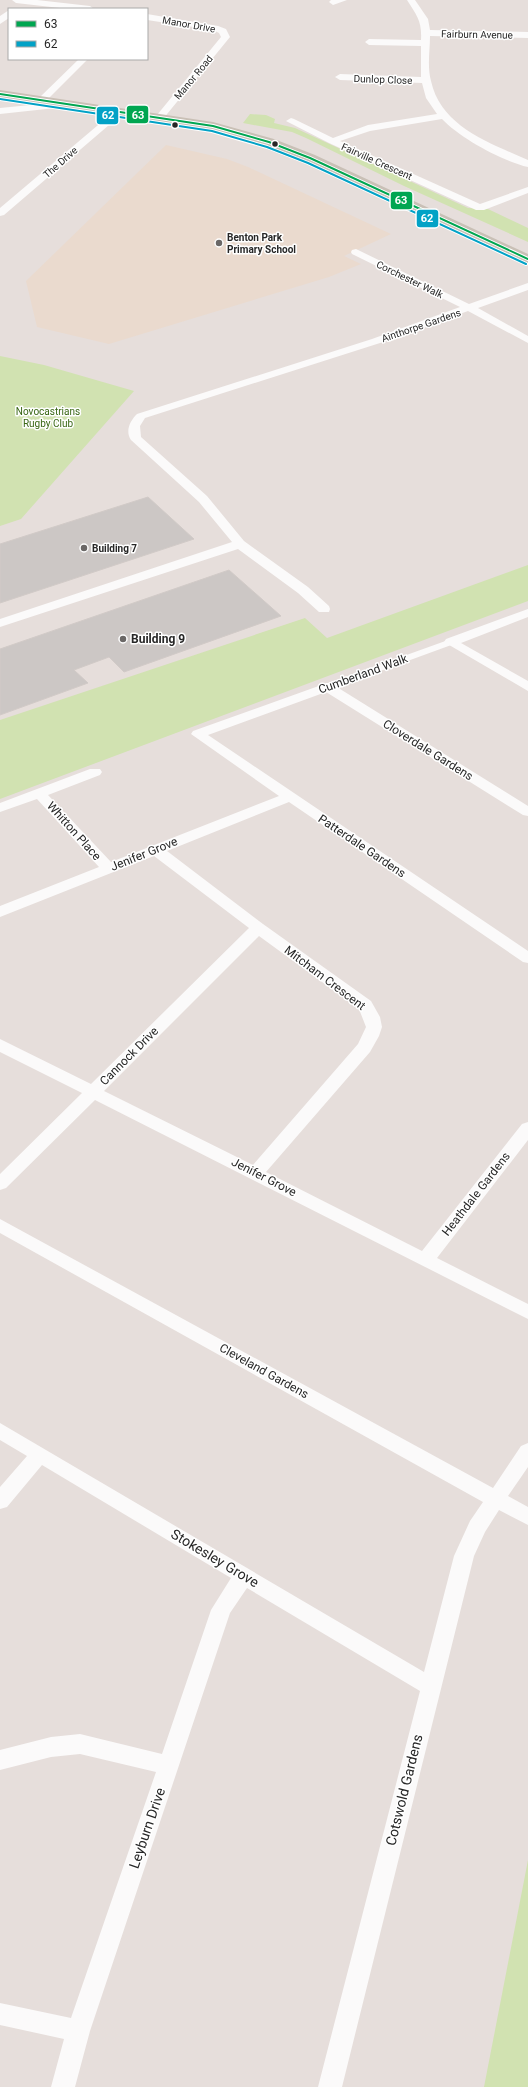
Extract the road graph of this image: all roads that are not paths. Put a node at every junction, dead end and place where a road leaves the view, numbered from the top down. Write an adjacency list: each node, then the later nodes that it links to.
1 (19, 0): 6 (street)
2 (82, 0): 6 (street)
3 (343, 0): 5 (street)
4 (411, 0): 11 (street)
5 (333, 2)
6 (75, 7): 7 (street)
7 (82, 8)
8 (8, 14): 10 (street)
9 (148, 17): 12 (street, Manor Drive)
10 (0, 21)
11 (426, 33): 13 (street, Fairburn Avenue); 15 (street)
12 (226, 37): 25 (street, Manor Road)
13 (527, 37)
14 (368, 42): 15 (street)
15 (426, 43): 18 (street)
16 (83, 60): 20 (street)
17 (340, 77): 18 (street, Dunlop Close)
18 (426, 80): 24 (street)
19 (3, 98): 20 (main road)
20 (42, 100): 21 (main road)
21 (72, 104): 22 (street); 23 (main road)
22 (0, 111)
23 (120, 111): 25 (main road); 31 (street, The Drive)
24 (443, 116): 28 (street, Fairville Crescent); 29 (street)
25 (160, 117): 27 (main road)
26 (291, 121): 28 (street)
27 (213, 126): 32 (main road); 34 (main road)
28 (332, 141): 30 (street, Fairville Crescent)
29 (528, 164)
30 (528, 190)
31 (0, 213)
32 (528, 250)
33 (356, 252): 36 (street, Corchester Walk)
34 (528, 259)
35 (528, 286): 36 (street, Ainthorpe Gardens)
36 (470, 308): 37 (street, Corchester Walk); 38 (street, Ainthorpe Gardens)
37 (528, 340)
38 (240, 544): 39 (street); 41 (street)
39 (324, 609)
40 (528, 613): 42 (street, Cumberland Walk)
41 (0, 623)
42 (451, 642): 43 (street, Cumberland Walk); 44 (street)
43 (327, 687): 45 (street, Cumberland Walk); 50 (street, Cloverdale Gardens)
44 (528, 687)
45 (198, 734): 48 (street, Patterdale Gardens)
46 (95, 772): 47 (street)
47 (39, 793): 49 (street); 52 (street, Whitton Place)
48 (289, 797): 51 (street, Jenifer Grove); 55 (street, Patterdale Gardens)
49 (0, 808)
50 (528, 812)
51 (156, 850): 52 (street, Jenifer Grove); 54 (street, Mitcham Crescent)
52 (108, 868): 53 (street, Jenifer Grove)
53 (0, 912)
54 (258, 928): 57 (street, Cannock Drive); 59 (street, Mitcham Crescent)
55 (528, 958)
56 (0, 1045): 57 (street, Jenifer Grove)
57 (92, 1092): 59 (street, Jenifer Grove); 60 (street, Cannock Drive)
58 (528, 1128): 62 (street, Heathdale Gardens)
59 (256, 1173): 62 (street, Jenifer Grove)
60 (0, 1184)
61 (0, 1225): 67 (street, Cleveland Gardens)
62 (425, 1260): 63 (street, Jenifer Grove)
63 (528, 1312)
64 (0, 1431): 66 (street, Stokesley Grove)
65 (528, 1452): 67 (street, Cotswold Gardens)
66 (39, 1454): 68 (street); 70 (street, Stokesley Grove)
67 (495, 1500): 69 (street, Cleveland Gardens); 71 (street, Cotswold Gardens)
68 (0, 1501)
69 (528, 1517)
70 (245, 1576): 71 (street, Stokesley Grove); 73 (street, Leyburn Drive)
71 (430, 1686): 77 (street, Cotswold Gardens)
72 (0, 1760): 73 (street)
73 (168, 1765): 75 (street, Leyburn Drive)
74 (0, 2014): 75 (street)
75 (78, 2031): 76 (street, Leyburn Drive)
76 (63, 2087)
77 (330, 2087)

